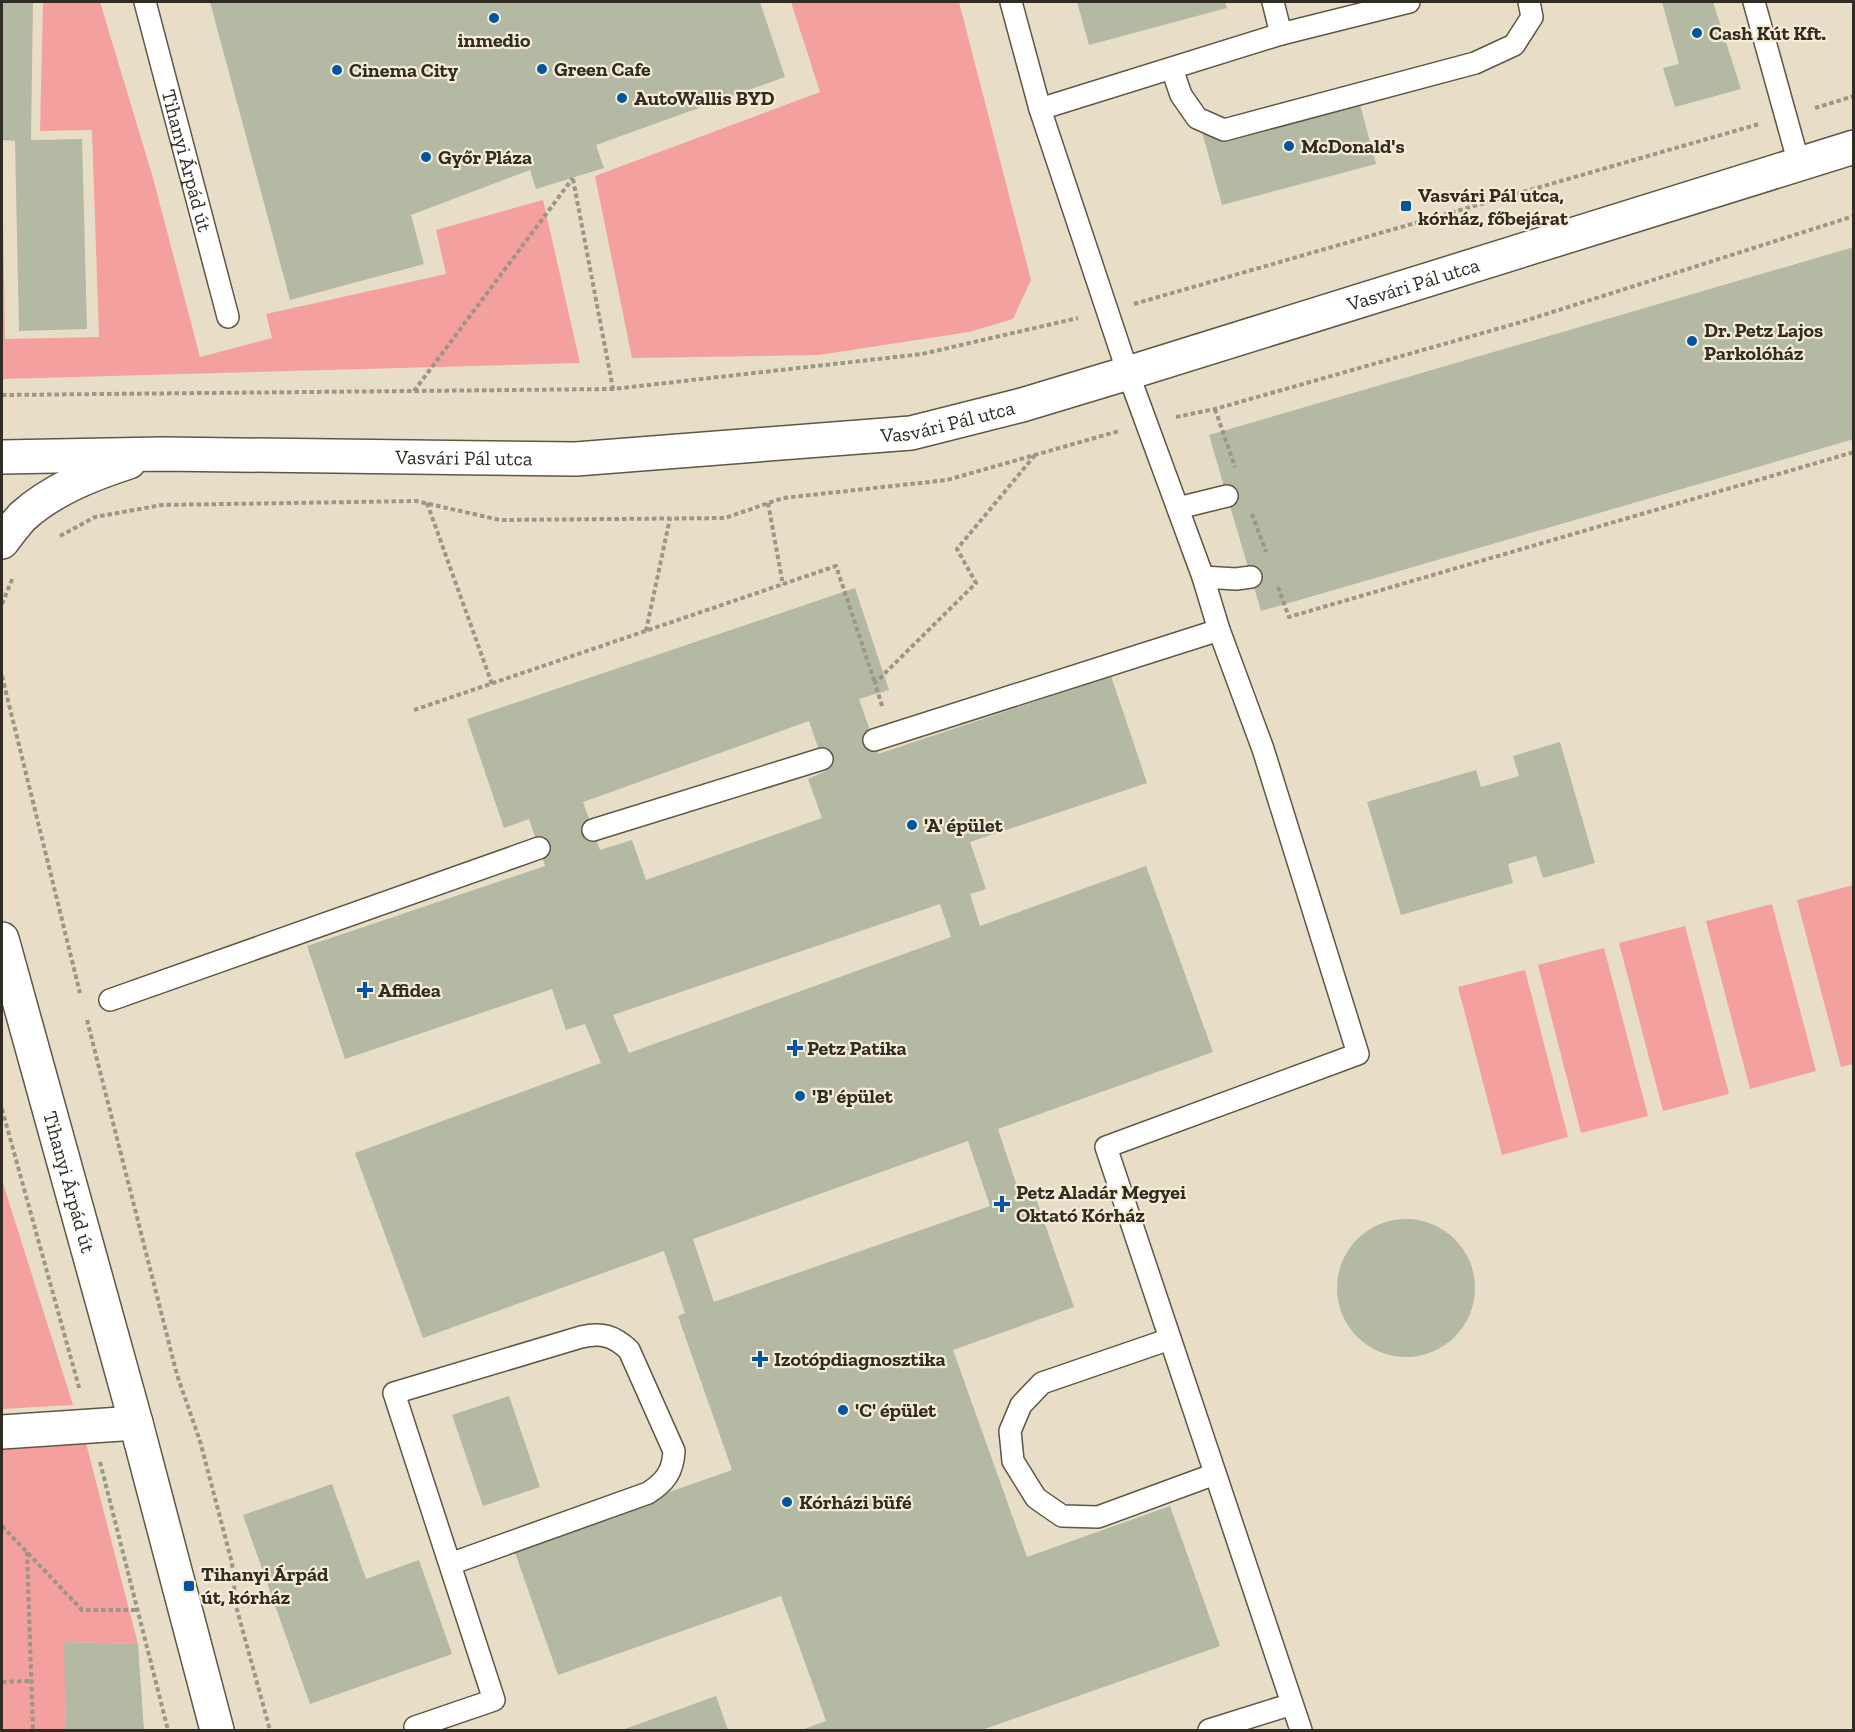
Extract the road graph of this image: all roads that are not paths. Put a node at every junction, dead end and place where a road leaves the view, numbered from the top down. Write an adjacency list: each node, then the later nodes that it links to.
1 (146, 2): 12 (lane, Tihanyi Árpád út)
2 (1011, 2): 9 (lane)
3 (1273, 2): 7 (lane)
4 (1409, 2): 7 (lane)
5 (1754, 2): 11 (lane)
6 (1531, 9): 8 (lane)
7 (1281, 34): 8 (lane)
8 (1172, 69): 9 (lane)
9 (1040, 109): 13 (lane)
10 (1854, 147): 11 (street, Vasvári Pál utca)
11 (1799, 164): 13 (street, Vasvári Pál utca)
12 (228, 317)
13 (1128, 373): 14 (street, Vasvári Pál utca); 17 (lane)
14 (162, 454): 15 (street, Vasvári Pál utca); 18 (street)
15 (2, 457)
16 (1227, 496): 17 (lane)
17 (1178, 508): 19 (lane)
18 (2, 542)
19 (1203, 577): 20 (lane); 21 (lane)
20 (1251, 578)
21 (1219, 630): 22 (lane); 28 (lane)
22 (883, 737)
23 (822, 759): 24 (lane)
24 (593, 830)
25 (539, 848): 27 (lane)
26 (2, 939): 29 (street, Tihanyi Árpád út)
27 (110, 1000)
28 (1170, 1338): 31 (lane); 31 (lane)
29 (136, 1423): 30 (street); 34 (street, Tihanyi Árpád út)
30 (2, 1432)
31 (1215, 1474): 33 (lane)
32 (450, 1564): 32 (lane); 35 (lane)
33 (1292, 1704): 36 (lane); 37 (lane)
34 (218, 1731)
35 (416, 1731)
36 (1209, 1731)
37 (1301, 1731)

